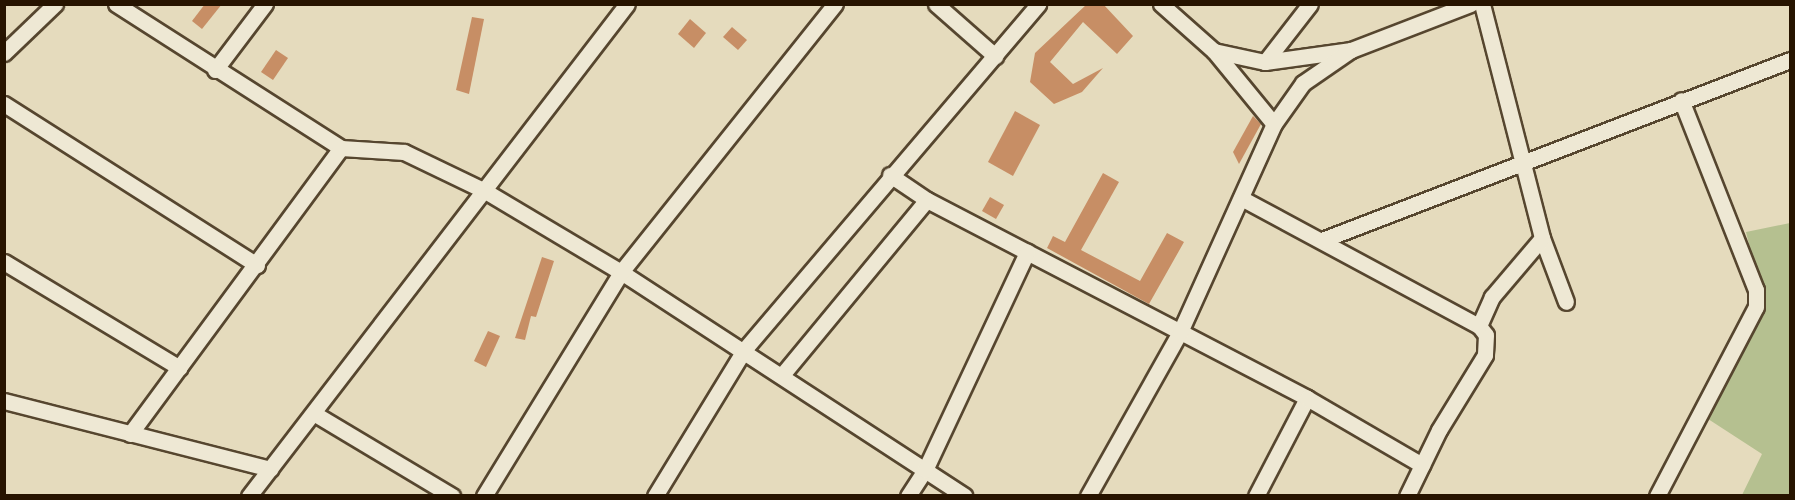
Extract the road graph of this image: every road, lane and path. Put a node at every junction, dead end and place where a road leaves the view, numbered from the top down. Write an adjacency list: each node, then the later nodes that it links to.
1 (55, 4): 14 (street)
2 (116, 4): 18 (street)
3 (265, 4): 18 (street)
4 (627, 4): 25 (street)
5 (835, 4): 33 (street)
6 (936, 4): 15 (street)
7 (1038, 4): 15 (street)
8 (1161, 4): 13 (street)
9 (1310, 4): 17 (street)
10 (1470, 4): 12 (street)
11 (1482, 4): 23 (street)
12 (1351, 50): 17 (street); 21 (street)
13 (1214, 51): 17 (street); 21 (street)
14 (4, 53)
15 (995, 56): 24 (street)
16 (1791, 60): 19 (street)
17 (1264, 62)
18 (215, 70): 22 (street)
19 (1681, 100): 23 (street); 56 (street)
20 (4, 104): 32 (street)
21 (1275, 124): 26 (street)
22 (341, 148): 25 (street); 32 (street)
23 (1521, 160): 28 (street); 29 (street)
24 (890, 175): 27 (street); 37 (street)
25 (485, 191): 33 (street); 42 (street)
26 (1241, 198): 29 (street); 36 (street)
27 (927, 200): 30 (street); 39 (street)
28 (1542, 238): 34 (street); 35 (street)
29 (1322, 240): 35 (street)
30 (1027, 252): 36 (street); 46 (street)
31 (4, 262): 38 (street)
32 (257, 265): 38 (street)
33 (621, 272): 37 (street); 49 (street)
34 (1566, 302)
35 (1479, 326): 44 (street)
36 (1180, 332): 40 (street); 53 (street)
37 (744, 350): 39 (street); 50 (street)
38 (180, 368): 43 (street)
39 (782, 375): 46 (street)
40 (1307, 398): 44 (street); 54 (street)
41 (4, 401): 43 (street)
42 (315, 414): 45 (street); 48 (street)
43 (130, 434): 45 (street)
44 (1422, 465): 55 (street)
45 (270, 469): 47 (street)
46 (925, 470): 51 (street); 52 (street)
47 (249, 495)
48 (452, 495)
49 (484, 495)
50 (654, 495)
51 (908, 495)
52 (964, 495)
53 (1088, 495)
54 (1256, 495)
55 (1407, 495)
56 (1657, 495)

